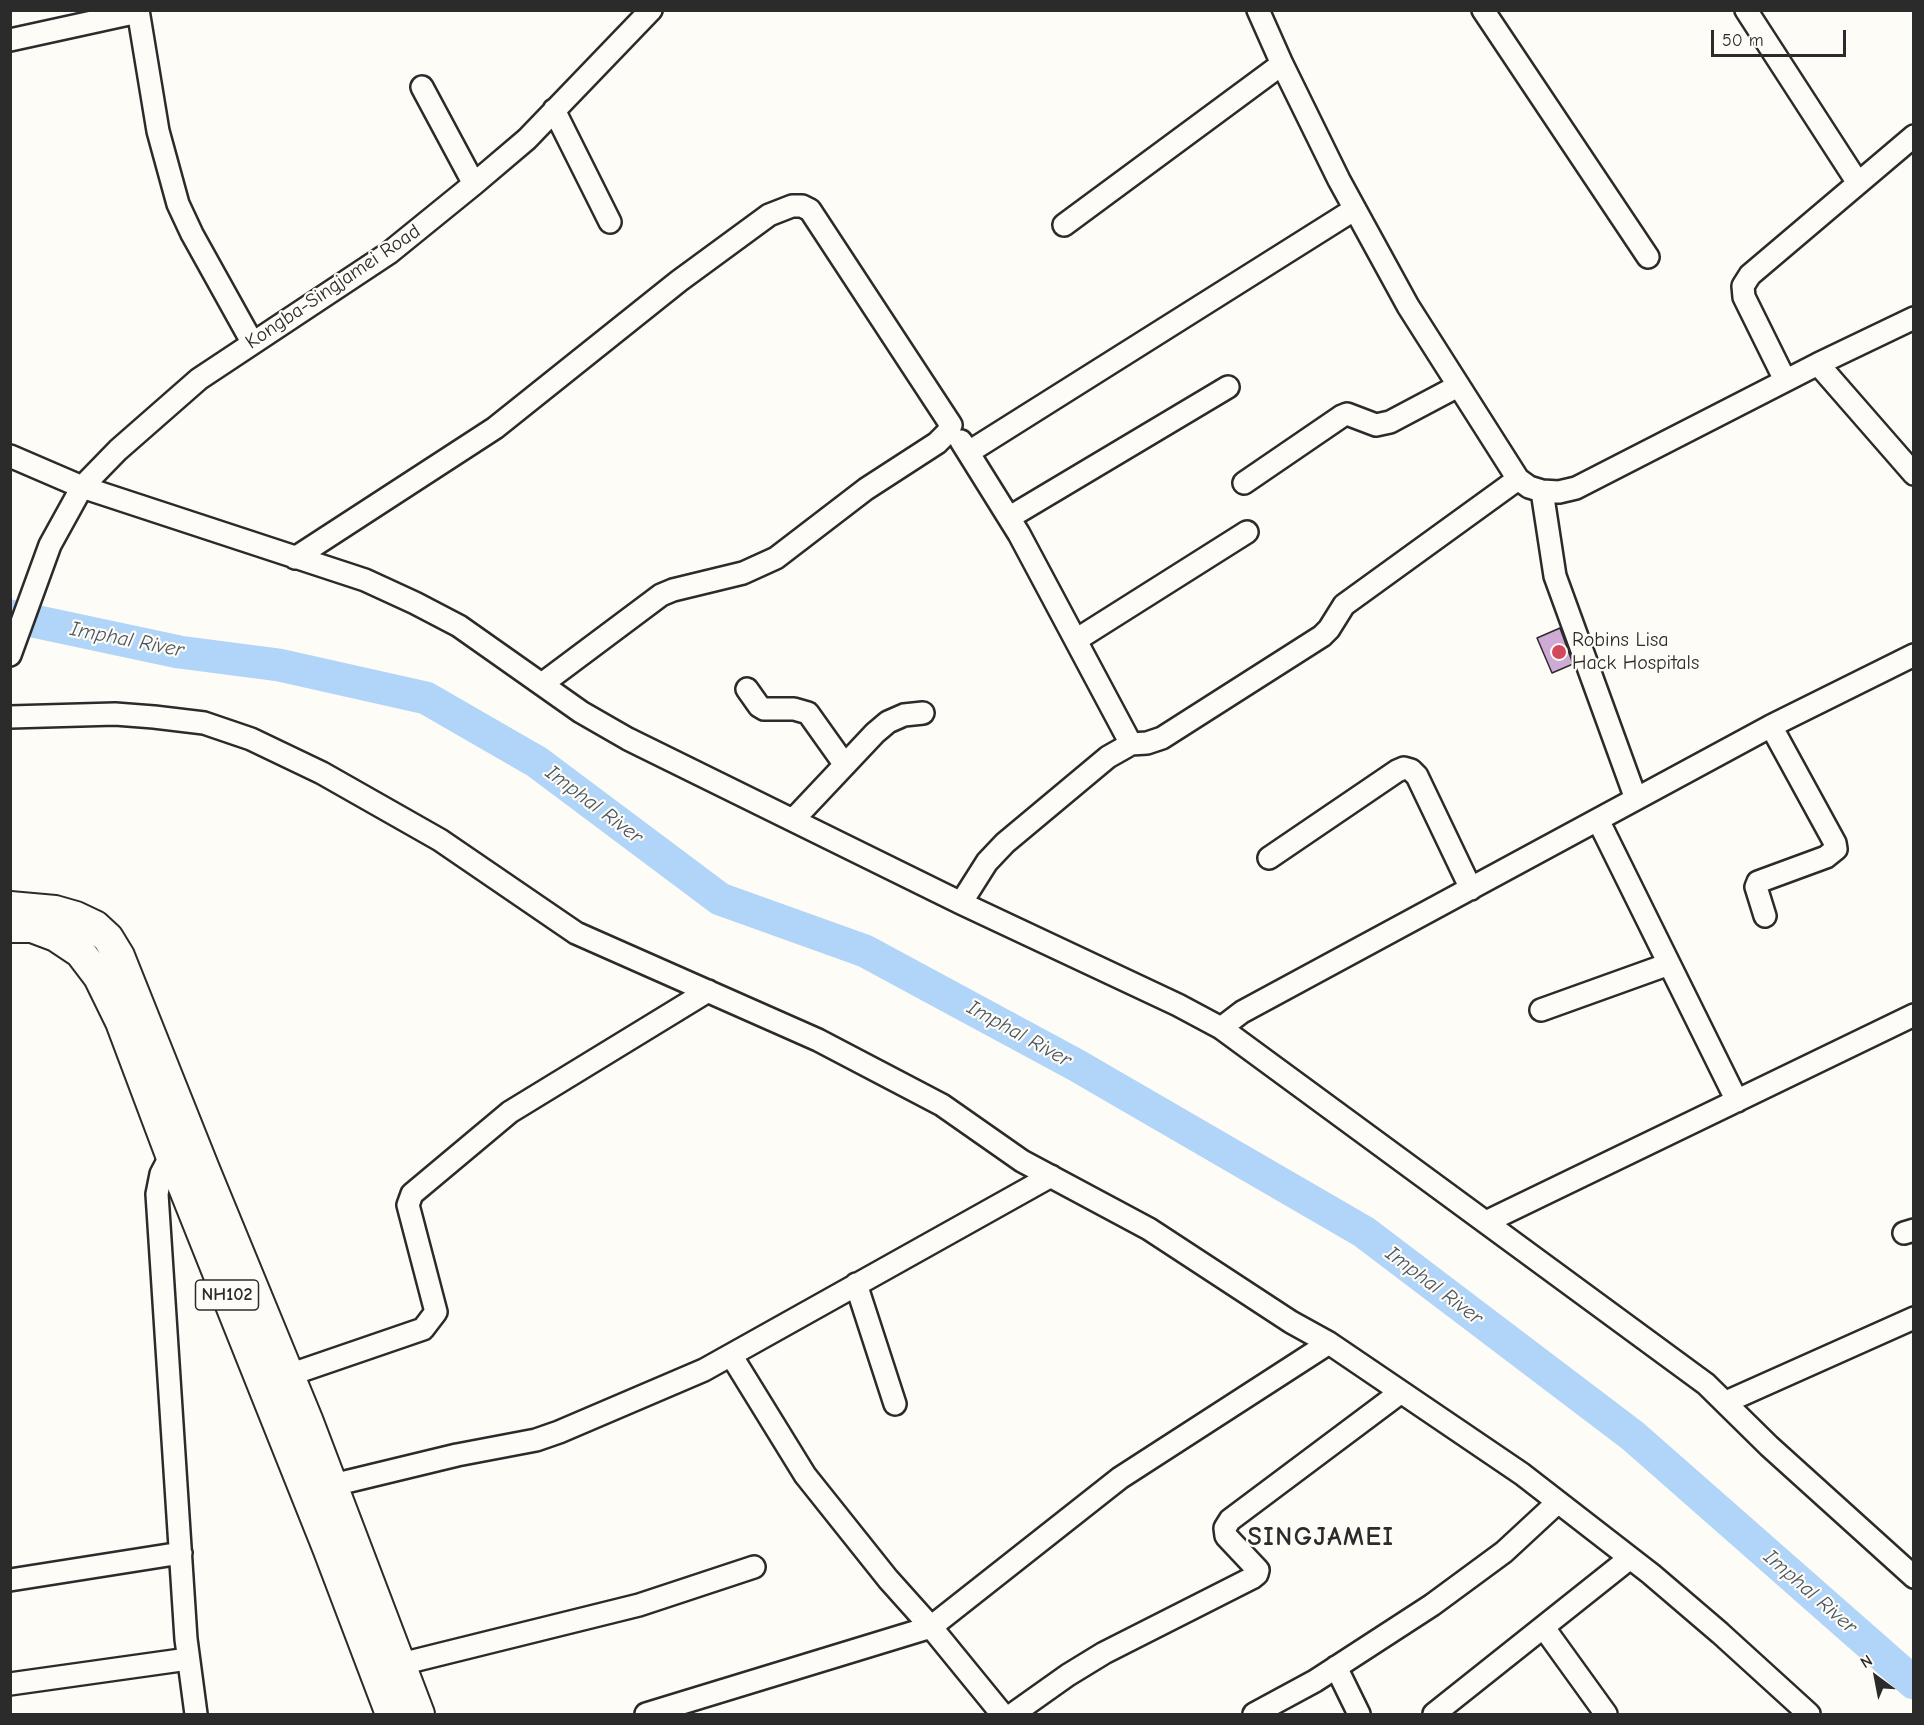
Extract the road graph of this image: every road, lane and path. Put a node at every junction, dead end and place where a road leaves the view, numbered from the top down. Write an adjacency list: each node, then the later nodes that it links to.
1 (651, 10): 9 (street, Kongba-Singjamei Road)
2 (1258, 10): 7 (street)
3 (1483, 10): 16 (street)
4 (1746, 10): 11 (street)
5 (138, 11): 6 (street); 18 (street)
6 (10, 40)
7 (1282, 64): 13 (street); 15 (street)
8 (422, 87): 12 (street)
9 (554, 110): 12 (street, Kongba-Singjamei Road); 14 (street)
10 (1914, 136): 11 (street)
11 (1858, 183): 20 (street)
12 (474, 184): 18 (street, Kongba-Singjamei Road)
13 (1355, 209): 21 (street); 24 (street)
14 (610, 222)
15 (1064, 225)
16 (1648, 257)
17 (1914, 318): 19 (street)
18 (252, 342): 29 (street, Kongba-Singjamei Road)
19 (1818, 364): 20 (street); 26 (street)
20 (1785, 380): 30 (street)
21 (1458, 386): 27 (street); 28 (street)
22 (1228, 387): 31 (street)
23 (951, 425): 24 (street); 33 (street); 37 (street)
24 (969, 452): 31 (street)
25 (10, 456): 29 (street)
26 (1914, 474)
27 (1518, 479): 30 (street); 42 (street)
28 (1244, 483)
29 (82, 487): 33 (street); 35 (street, Kongba-Singjamei Road)
30 (1542, 491): 44 (street)
31 (1010, 517): 34 (street)
32 (1247, 532): 34 (street)
33 (296, 558): 37 (street)
34 (1076, 640): 42 (street)
35 (10, 655)
36 (1914, 655): 41 (street)
37 (542, 684): 46 (street)
38 (747, 689): 43 (street)
39 (923, 713): 43 (street)
40 (10, 717): 54 (street)
41 (1771, 726): 44 (street); 51 (street)
42 (1131, 744): 49 (street)
43 (845, 765): 46 (street)
44 (1636, 799): 45 (street)
45 (1598, 819): 48 (street); 53 (street)
46 (793, 820): 49 (street)
47 (1269, 858): 48 (street)
48 (1471, 889): 57 (street)
49 (961, 903): 57 (street)
50 (10, 907): 59 (highway, NH102)
51 (1765, 916)
52 (10, 927): 59 (highway, NH102)
53 (1670, 964): 55 (street); 58 (street)
54 (708, 991): 60 (street); 66 (street)
55 (1541, 1010)
56 (1914, 1015): 58 (street)
57 (1221, 1028): 61 (street)
58 (1737, 1101): 61 (street)
59 (181, 1145): 66 (highway, NH102); 72 (street); 85 (highway, NH102)
60 (1051, 1176): 62 (street); 64 (street)
61 (1486, 1222): 68 (street)
62 (856, 1284): 65 (street); 69 (street)
63 (1914, 1318): 68 (street)
64 (1329, 1342): 67 (street); 77 (street)
65 (730, 1355): 70 (street); 77 (street)
66 (289, 1375): 70 (highway, NH102)
67 (1401, 1392): 71 (street); 89 (street)
68 (1726, 1402): 75 (street)
69 (895, 1404)
70 (333, 1485): 80 (highway, NH102)
71 (1558, 1502): 73 (street); 81 (street)
72 (181, 1553): 76 (street); 79 (street)
73 (1630, 1558): 78 (street); 94 (street)
74 (754, 1567): 80 (street)
75 (1914, 1577)
76 (10, 1580)
77 (931, 1627): 87 (street); 88 (street)
78 (1544, 1628): 83 (street); 93 (street)
79 (188, 1659): 82 (street); 84 (street)
80 (401, 1664): 86 (highway, NH102)
81 (1336, 1667): 90 (street); 91 (street)
82 (10, 1684)
83 (1460, 1707): 92 (street)
84 (196, 1714)
85 (391, 1714)
86 (420, 1714)
87 (646, 1714)
88 (1002, 1714)
89 (1013, 1714)
90 (1254, 1714)
91 (1359, 1714)
92 (1434, 1714)
93 (1606, 1714)
94 (1809, 1714)

